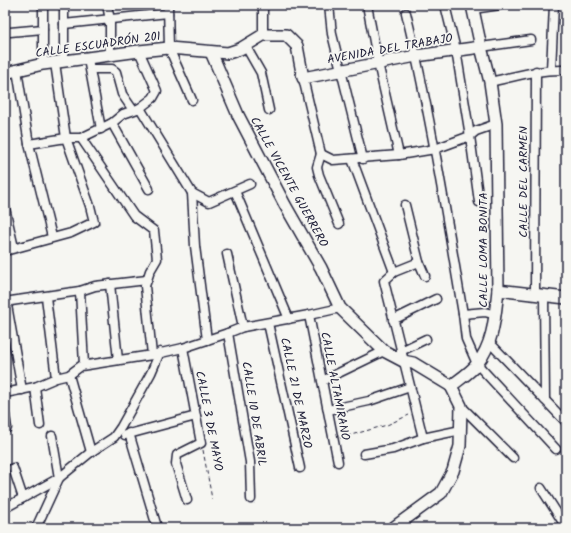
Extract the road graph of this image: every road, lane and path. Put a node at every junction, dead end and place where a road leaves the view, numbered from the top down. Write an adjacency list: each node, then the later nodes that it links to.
1 (43, 5): 15 (street)
2 (64, 5): 14 (street)
3 (107, 5): 13 (street)
4 (263, 5): 17 (street)
5 (329, 5): 32 (street)
6 (367, 5): 28 (street)
7 (445, 5): 23 (street)
8 (500, 5): 10 (street)
9 (554, 5): 33 (street)
10 (473, 7): 20 (street, CALLE LOMA BONITA)
11 (168, 9): 13 (street); 21 (street)
12 (406, 12): 26 (street)
13 (110, 20): 14 (street); 25 (street)
14 (64, 24): 27 (street)
15 (42, 29): 16 (street); 29 (street)
16 (10, 32)
17 (263, 34): 19 (street, CALLE ESCUADRÓN 201); 37 (street)
18 (531, 40): 20 (street)
19 (246, 45): 24 (street, CALLE ESCUADRÓN 201); 41 (street)
20 (481, 47): 23 (street, AVENIDA DEL TRABAJO); 38 (street, CALLE LOMA BONITA)
21 (169, 48): 22 (street, CALLE ESCUADRÓN 201); 24 (street, CALLE ESCUADRÓN 201); 39 (street)
22 (138, 50): 25 (street, CALLE ESCUADRÓN 201); 40 (street)
23 (456, 50): 26 (street, AVENIDA DEL TRABAJO); 45 (street)
24 (212, 52): 77 (street, CALLE VICENTE GUERRERO)
25 (110, 55): 30 (street, CALLE ESCUADRÓN 201)
26 (416, 56): 28 (street, AVENIDA DEL TRABAJO); 49 (street)
27 (60, 62): 29 (street, CALLE ESCUADRÓN 201); 30 (street, CALLE ESCUADRÓN 201); 46 (street)
28 (378, 63): 32 (street, AVENIDA DEL TRABAJO); 51 (street)
29 (43, 64): 31 (street, CALLE ESCUADRÓN 201)
30 (89, 64): 40 (street); 44 (street)
31 (17, 70): 36 (street, CALLE ESCUADRÓN 201); 48 (street)
32 (341, 70): 37 (street, AVENIDA DEL TRABAJO); 52 (street)
33 (551, 70): 34 (street); 35 (street)
34 (566, 70)
35 (536, 71): 38 (street); 73 (street, CALLE DEL CARMEN)
36 (5, 73)
37 (304, 78): 50 (street)
38 (490, 82): 43 (street, CALLE LOMA BONITA)
39 (192, 100)
40 (137, 109): 42 (street); 57 (street)
41 (269, 110)
42 (112, 124): 44 (street); 55 (street)
43 (496, 124): 45 (street); 71 (street, CALLE LOMA BONITA)
44 (101, 129): 47 (street)
45 (470, 136): 49 (street); 58 (street)
46 (66, 138): 47 (street); 48 (street); 62 (street)
47 (81, 138): 69 (street)
48 (29, 144): 62 (street)
49 (434, 148): 51 (street); 78 (street)
50 (321, 154): 53 (street); 61 (street)
51 (399, 155): 52 (street)
52 (363, 158): 53 (street)
53 (352, 159): 67 (street)
54 (250, 184): 56 (street)
55 (149, 189)
56 (235, 191): 57 (street); 81 (street)
57 (192, 193): 87 (street)
58 (479, 202)
59 (405, 204): 66 (street)
60 (5, 208): 63 (street)
61 (339, 224)
62 (52, 237): 63 (street)
63 (14, 248): 64 (street)
64 (5, 251)
65 (227, 254): 84 (street)
66 (420, 262): 67 (street); 68 (street)
67 (394, 272): 82 (street)
68 (425, 276)
69 (147, 280): 70 (street); 91 (street)
70 (110, 284): 72 (street); 93 (street)
71 (498, 290): 73 (street); 80 (street, CALLE LOMA BONITA)
72 (80, 291): 74 (street); 95 (street)
73 (539, 294): 76 (street); 104 (street, CALLE DEL CARMEN)
74 (46, 297): 97 (street); 102 (street)
75 (436, 298): 82 (street)
76 (566, 298)
77 (340, 308): 79 (street); 90 (street, CALLE VICENTE GUERRERO)
78 (463, 314): 80 (street); 94 (street)
79 (309, 315): 81 (street); 98 (street, CALLE ALTAMIRANO)
80 (496, 315): 88 (street, CALLE LOMA BONITA)
81 (289, 319): 83 (street)
82 (393, 320): 92 (street)
83 (268, 322): 84 (street); 126 (street, CALLE 21 DE MARZO)
84 (243, 327): 85 (street)
85 (228, 333): 87 (street); 131 (street, CALLE 10 DE ABRIL)
86 (426, 339): 92 (street)
87 (207, 340): 89 (street)
88 (490, 343): 94 (street, CALLE LOMA BONITA); 104 (street)
89 (183, 348): 91 (street); 109 (street, CALLE 3 DE MAYO)
90 (384, 351): 92 (street, CALLE VICENTE GUERRERO); 98 (street)
91 (156, 354): 93 (street); 116 (street)
92 (402, 356): 99 (street, CALLE VICENTE GUERRERO); 101 (street)
93 (118, 360): 95 (street)
94 (477, 364): 99 (street, CALLE LOMA BONITA); 120 (street)
95 (84, 365): 96 (street)
96 (69, 375): 97 (street); 121 (street)
97 (56, 378): 100 (street)
98 (322, 381): 106 (street, CALLE ALTAMIRANO)
99 (451, 386): 105 (street)
100 (35, 387): 102 (street); 111 (street)
101 (410, 387): 106 (street); 107 (street)
102 (22, 390): 103 (street)
103 (5, 393)
104 (545, 400): 110 (street)
105 (461, 406): 113 (street); 123 (street)
106 (328, 410): 118 (street, CALLE ALTAMIRANO)
107 (417, 412): 117 (street); 118 (path)
108 (5, 415): 112 (street)
109 (196, 416): 114 (street); 119 (street, CALLE 3 DE MAYO)
110 (566, 422)
111 (40, 425)
112 (7, 428)
113 (460, 430): 117 (street); 137 (street)
114 (129, 434): 116 (street); 134 (street)
115 (52, 436): 127 (street)
116 (114, 437): 121 (street)
117 (423, 438): 122 (street)
118 (334, 440): 124 (street, CALLE ALTAMIRANO)
119 (201, 443): 130 (path, CALLE 3 DE MAYO); 132 (street)
120 (556, 449)
121 (91, 452): 127 (street)
122 (364, 454)
123 (513, 458)
124 (338, 462)
125 (13, 468): 129 (street)
126 (300, 468)
127 (59, 478): 129 (street); 136 (street)
128 (541, 488): 135 (street)
129 (23, 498): 133 (street)
130 (212, 499)
131 (251, 499)
132 (186, 500)
133 (5, 508)
134 (157, 526)
135 (566, 527)
136 (36, 528)
137 (393, 528)

